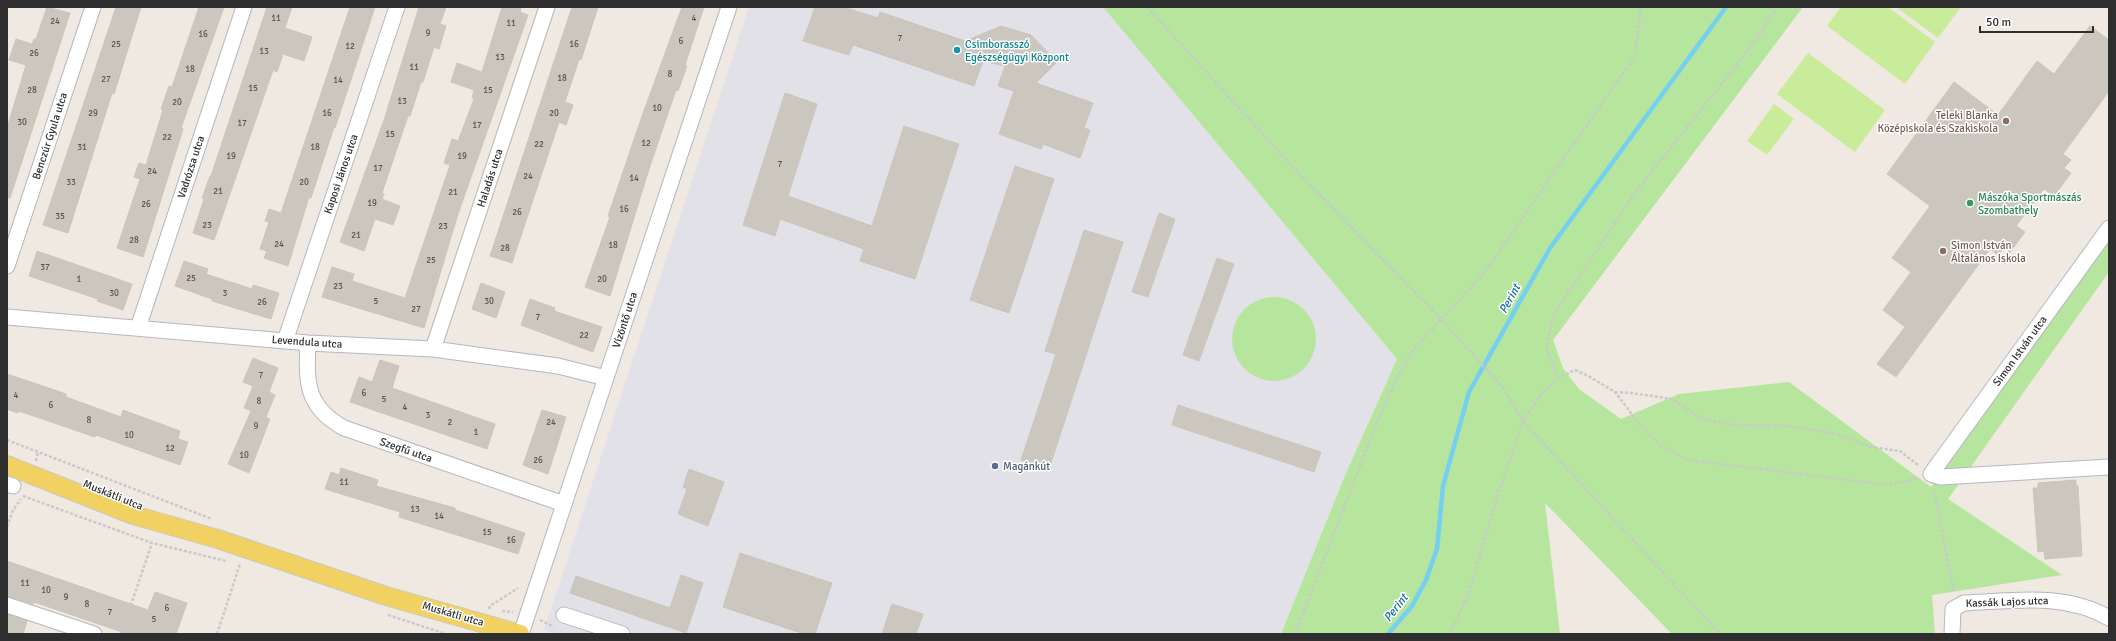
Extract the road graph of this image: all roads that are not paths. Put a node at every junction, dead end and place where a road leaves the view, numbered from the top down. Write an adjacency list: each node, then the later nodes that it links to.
1 (93, 7): 7 (street, Benczúr Gyula utca)
2 (244, 7): 9 (street, Vadrózsa utca)
3 (397, 7): 10 (street, Kaposi János utca)
4 (547, 7): 12 (street, Haladás utca)
5 (729, 7): 13 (street, Vízöntő utca)
6 (2109, 228): 16 (street, Simon István utca)
7 (7, 266)
8 (7, 317): 9 (street, Levendula utca)
9 (138, 328): 10 (street, Levendula utca)
10 (285, 341): 11 (street, Levendula utca)
11 (308, 343): 12 (street, Levendula utca); 17 (street, Szegfű utca)
12 (432, 349): 13 (street, Levendula utca)
13 (606, 378): 17 (street, Vízöntő utca)
14 (7, 453): 18 (main road, Muskátli utca)
15 (7, 465): 18 (main road, Muskátli utca)
16 (2109, 467)
17 (564, 504): 26 (street, Vízöntő utca)
18 (218, 539): 19 (main road, Muskátli utca)
19 (386, 596): 25 (main road, Muskátli utca); 26 (main road, Muskátli utca)
20 (7, 605): 23 (street)
21 (564, 614): 27 (street)
22 (2109, 618): 28 (street, Kassák Lajos utca)
23 (53, 628): 24 (street)
24 (94, 634)
25 (478, 634)
26 (520, 634)
27 (622, 634)
28 (1952, 634)

